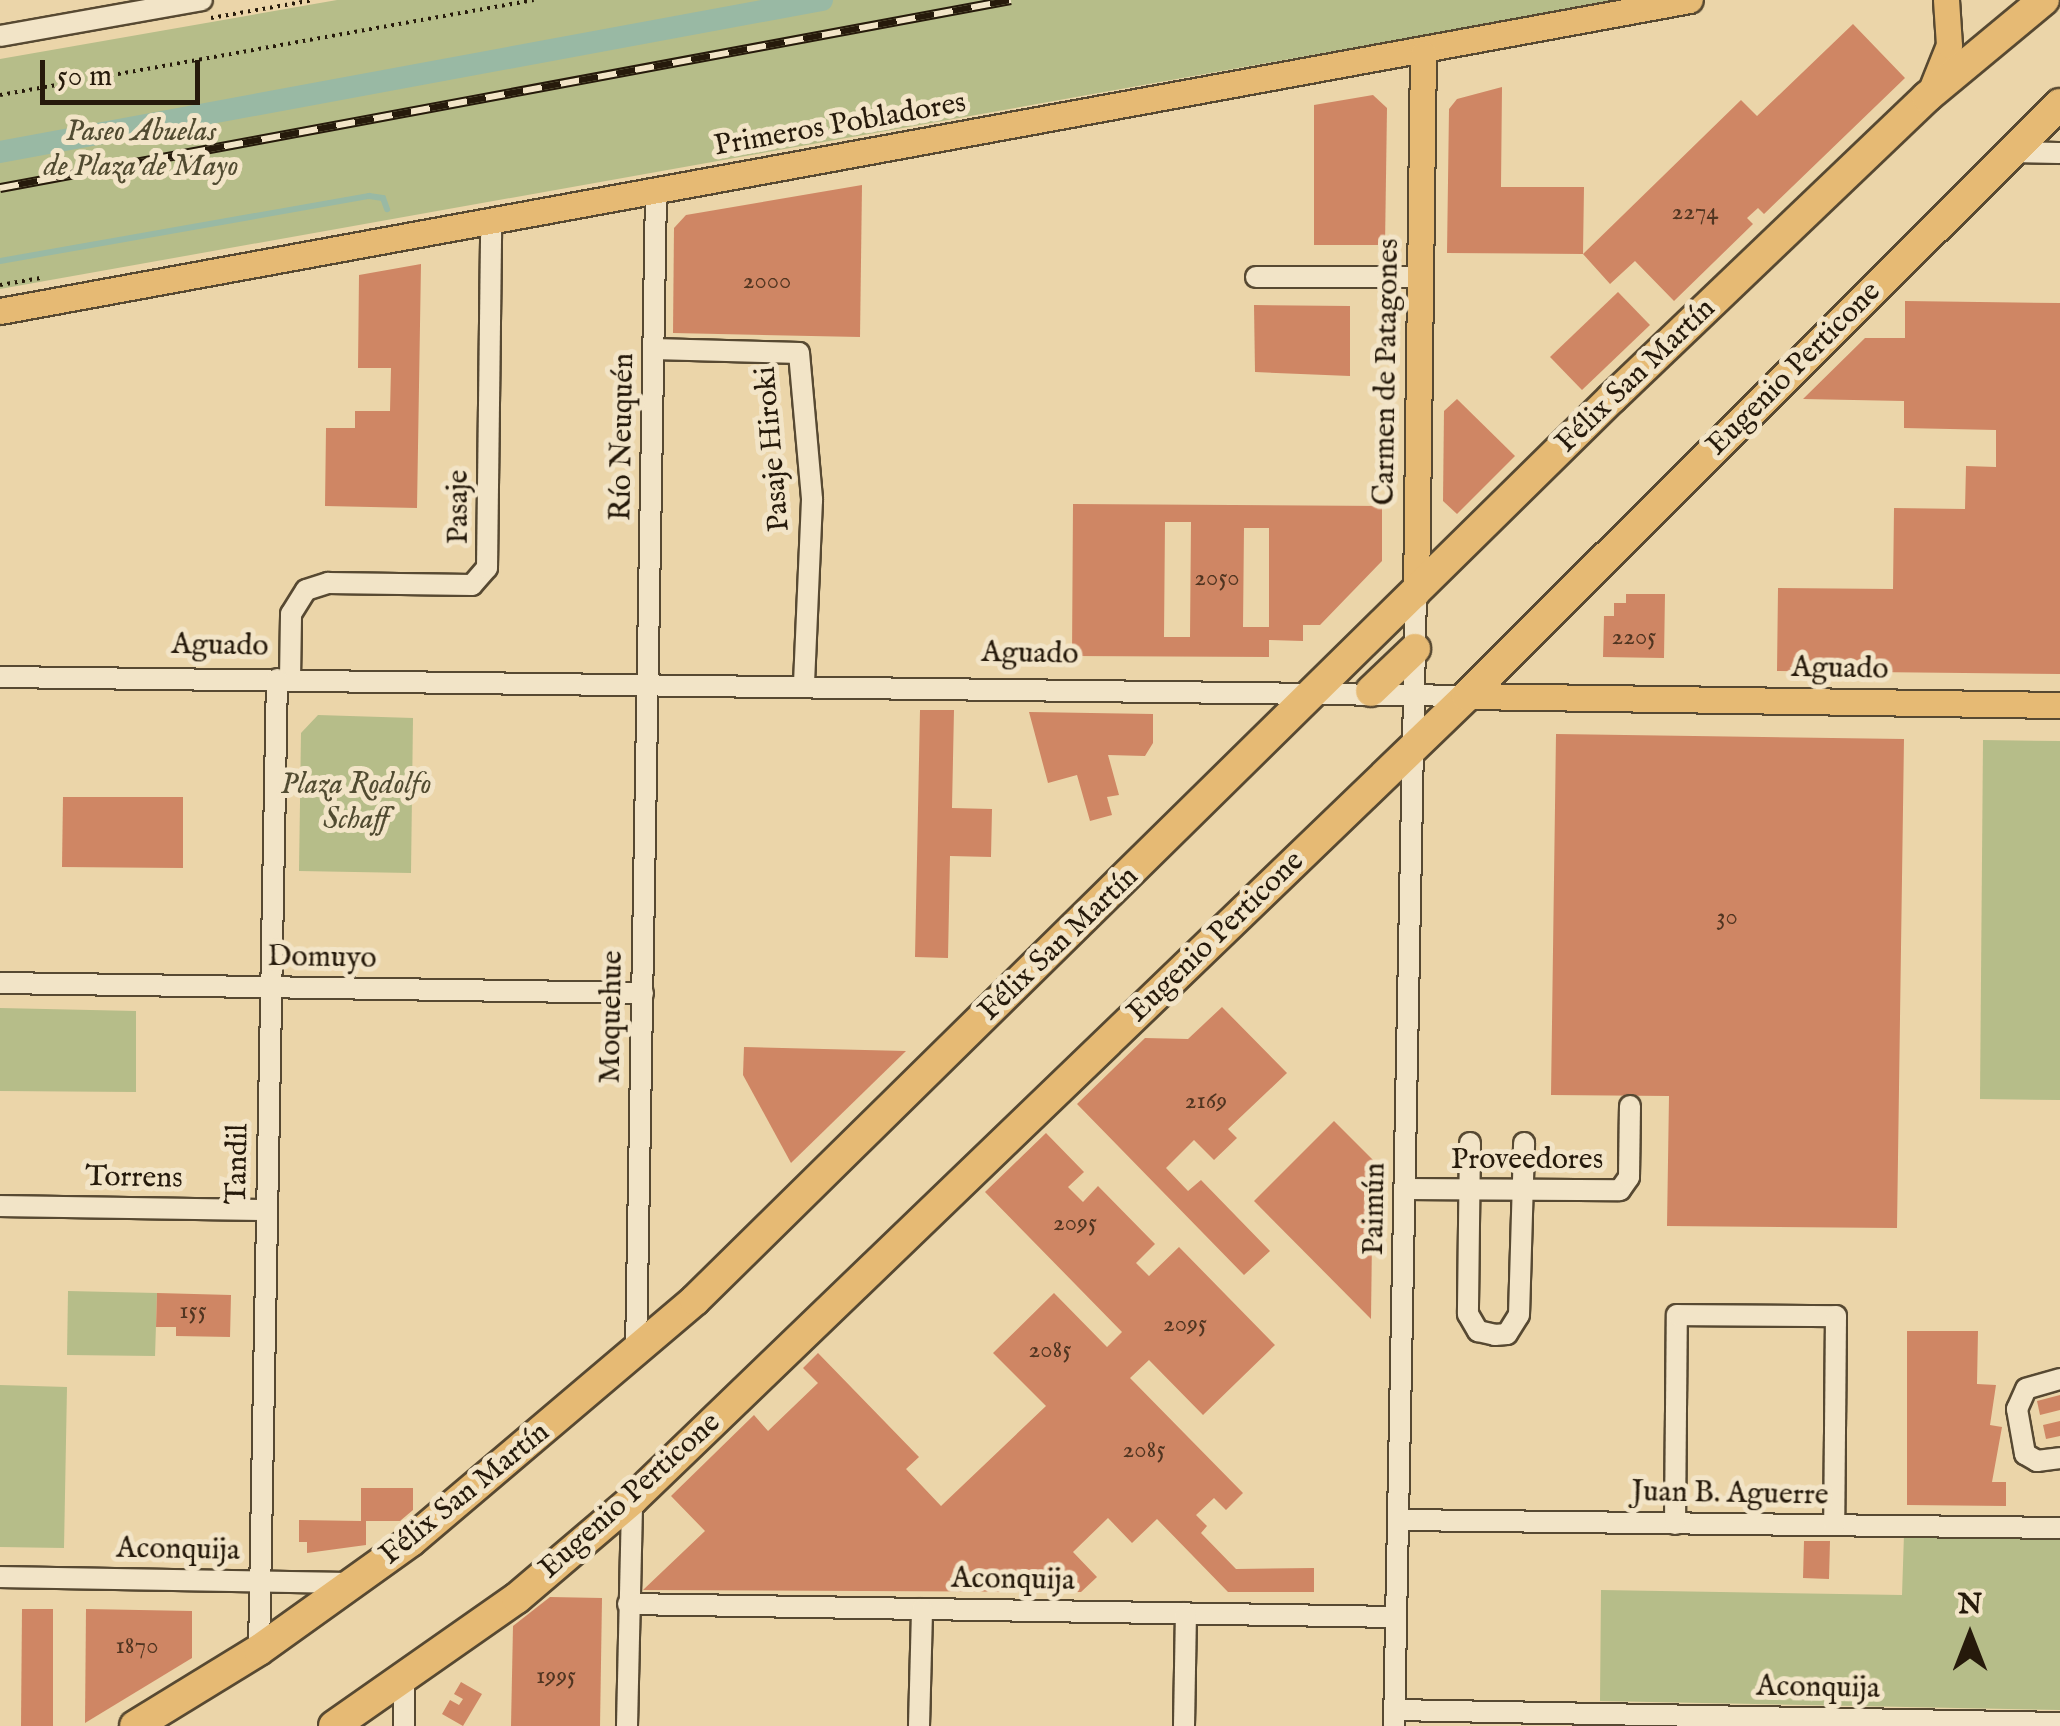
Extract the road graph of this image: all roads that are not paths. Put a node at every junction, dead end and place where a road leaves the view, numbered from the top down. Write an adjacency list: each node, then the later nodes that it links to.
1 (202, 0): 5 (street)
2 (1690, 0): 6 (main road, Primeros Pobladores)
3 (1946, 0): 7 (main road, Félix San Martín)
4 (2044, 0): 7 (highway, Félix San Martín)
5 (0, 36)
6 (1424, 53): 11 (main road, Primeros Pobladores); 14 (main road, Carmen de Patagones)
7 (1927, 97): 17 (highway, Félix San Martín)
8 (2060, 104): 9 (highway, Eugenio Perticone)
9 (2012, 152): 10 (street); 26 (highway, Eugenio Perticone)
10 (2060, 153)
11 (656, 191): 12 (main road, Primeros Pobladores); 16 (street, Río Neuquén)
12 (492, 221): 15 (main road, Primeros Pobladores); 20 (street, Pasaje)
13 (1256, 276): 14 (street)
14 (1420, 277): 17 (main road, Carmen de Patagones)
15 (0, 311)
16 (654, 349): 21 (street, Río Neuquén); 22 (street, Pasaje Hiroki)
17 (1416, 594): 18 (street, Carmen de Patagones); 23 (highway, Félix San Martín)
18 (1415, 649): 24 (highway); 25 (street, Carmen de Patagones)
19 (0, 676): 20 (street, Aguado)
20 (283, 679): 21 (street, Aguado); 30 (street, Tandil)
21 (649, 684): 22 (street, Aguado); 31 (street, Moquehue)
22 (804, 685): 23 (street, Aguado)
23 (1319, 690): 24 (street, Aguado); 40 (highway, Félix San Martín)
24 (1370, 692): 25 (street, Aguado)
25 (1414, 692): 26 (street, Aguado); 28 (street, Paimún)
26 (1467, 696): 27 (main road, Aguado); 28 (highway, Eugenio Perticone)
27 (2060, 705)
28 (1414, 746): 35 (street, Paimún); 43 (highway, Eugenio Perticone)
29 (0, 982): 30 (street, Domuyo)
30 (271, 987): 31 (street, Domuyo); 39 (street, Tandil)
31 (643, 993): 40 (street, Moquehue)
32 (1630, 1106): 37 (street, Proveedores)
33 (1470, 1143): 36 (street)
34 (1524, 1143): 37 (street)
35 (1405, 1189): 36 (street, Proveedores); 44 (street, Paimún)
36 (1470, 1190): 37 (street, Proveedores); 37 (street)
37 (1523, 1190)
38 (0, 1206): 39 (street, Torrens)
39 (267, 1210): 49 (street, Tandil)
40 (636, 1351): 50 (highway, Félix San Martín)
41 (2060, 1380): 42 (street)
42 (2060, 1458)
43 (632, 1500): 51 (street); 56 (highway, Eugenio Perticone)
44 (1399, 1520): 45 (street, Juan B. Aguerre); 54 (street, Paimún)
45 (1676, 1524): 46 (street, Juan B. Aguerre); 46 (street)
46 (1834, 1525): 47 (street, Juan B. Aguerre)
47 (2060, 1528)
48 (0, 1577): 49 (street, Aconquija)
49 (260, 1581): 50 (street, Aconquija); 55 (street, Tandil)
50 (355, 1583): 55 (highway, Félix San Martín)
51 (628, 1604): 52 (street, Aconquija); 65 (street)
52 (922, 1609): 53 (street, Aconquija); 66 (street)
53 (1186, 1613): 54 (street, Aconquija); 67 (street)
54 (1396, 1617): 57 (street, Paimún)
55 (258, 1650): 62 (highway, Félix San Martín)
56 (404, 1678): 63 (highway, Eugenio Perticone); 64 (street)
57 (1395, 1718): 58 (street, Aconquija)
58 (1598, 1720): 59 (street, Aconquija)
59 (1793, 1722): 61 (street, Aconquija)
60 (2060, 1723): 61 (street, Aconquija)
61 (1990, 1724)
62 (135, 1726)
63 (334, 1726)
64 (404, 1726)
65 (627, 1726)
66 (919, 1726)
67 (1184, 1726)

